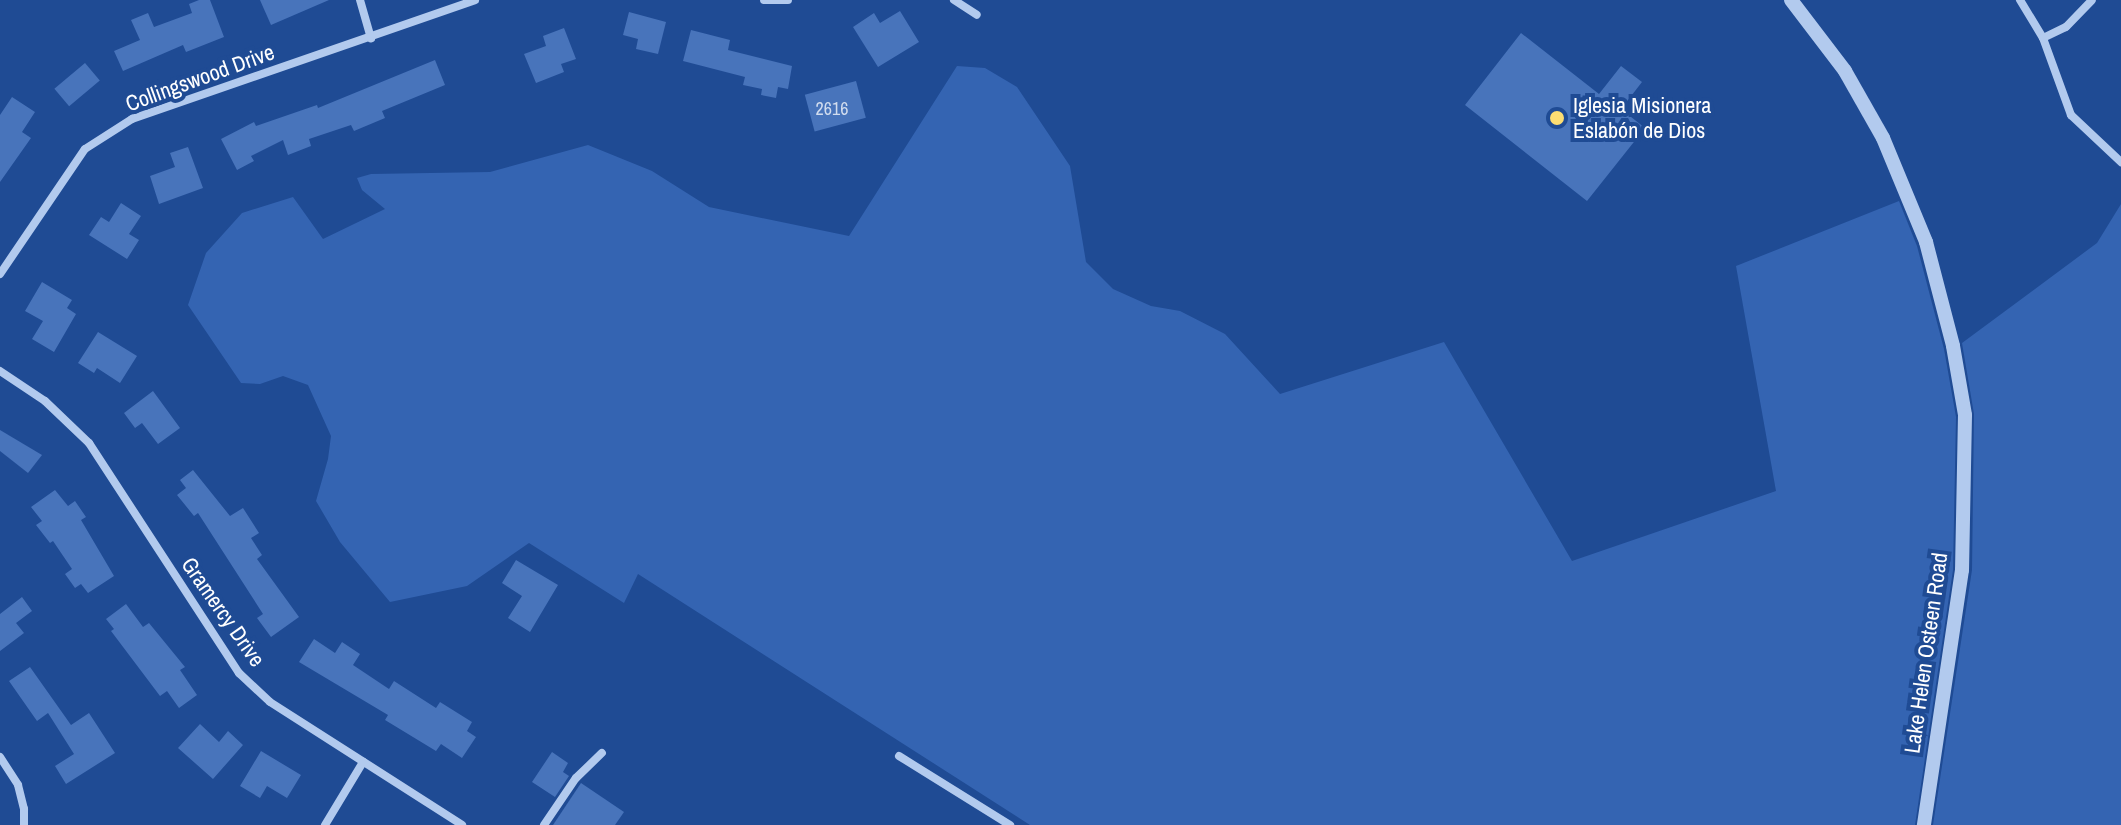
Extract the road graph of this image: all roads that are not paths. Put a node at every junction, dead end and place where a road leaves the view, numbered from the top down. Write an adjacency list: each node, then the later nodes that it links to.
1 (360, 0): 10 (street)
2 (475, 0): 10 (street, Collingswood Drive)
3 (764, 0): 4 (street)
4 (788, 0)
5 (954, 0): 9 (street)
6 (1791, 0): 24 (street, Lake Helen Osteen Road)
7 (2020, 0): 11 (street)
8 (2092, 0): 11 (street)
9 (977, 15)
10 (371, 38): 13 (street, Collingswood Drive)
11 (2043, 38): 12 (street)
12 (2121, 162)
13 (0, 274)
14 (0, 371): 18 (street, Gramercy Drive)
15 (602, 753): 22 (street)
16 (899, 756): 23 (street)
17 (0, 757): 19 (street)
18 (363, 762): 20 (street); 21 (street, Gramercy Drive)
19 (24, 825)
20 (325, 825)
21 (462, 825)
22 (544, 825)
23 (1010, 825)
24 (1924, 825)

